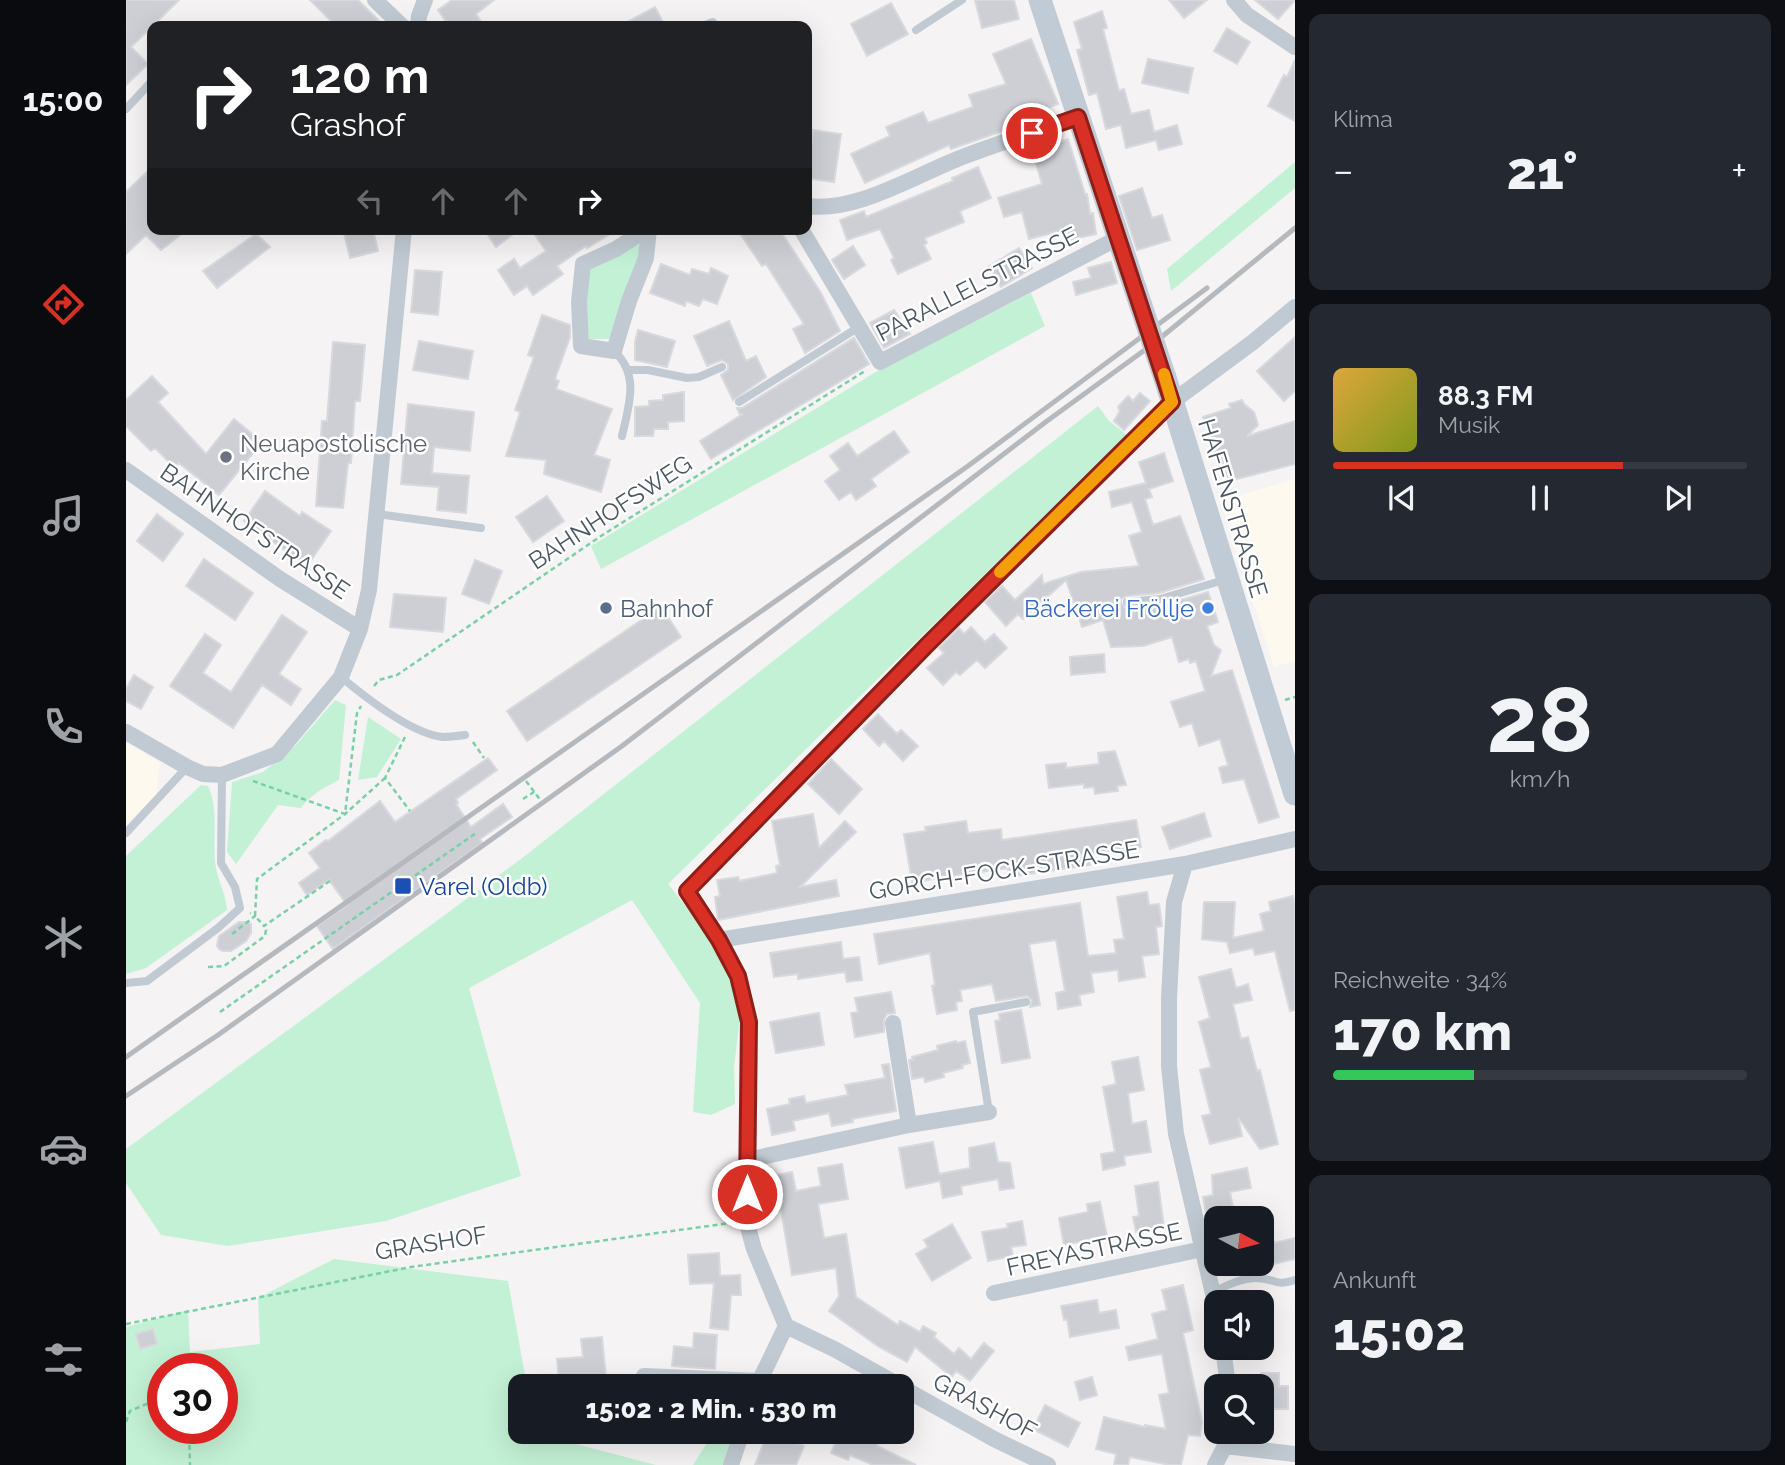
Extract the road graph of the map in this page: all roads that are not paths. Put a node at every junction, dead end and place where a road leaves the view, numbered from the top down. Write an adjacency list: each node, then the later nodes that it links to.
1 (375, 0): 6 (street)
2 (425, 0): 7 (street)
3 (962, 0): 8 (lane)
4 (1040, 0): 12 (street, HAFENSTRASSE)
5 (1234, 0): 9 (street)
6 (397, 21)
7 (418, 21)
8 (916, 30)
9 (1295, 47)
10 (147, 86): 11 (lane)
11 (127, 105)
12 (1078, 117): 13 (street); 18 (street, HAFENSTRASSE)
13 (812, 207)
14 (403, 235): 28 (street)
15 (638, 235): 21 (street)
16 (648, 235): 21 (street)
17 (805, 235): 20 (street, PARALLELSTRASSE)
18 (1118, 238): 20 (street, PARALLELSTRASSE); 25 (street, HAFENSTRASSE, bridge)
19 (1295, 307): 25 (street)
20 (859, 327): 24 (lane)
21 (614, 351): 23 (lane)
22 (722, 367): 23 (lane)
23 (629, 370): 26 (lane)
24 (739, 402)
25 (1172, 402): 30 (street, HAFENSTRASSE); 42 (street)
26 (622, 436)
27 (126, 470): 32 (street, BAHNHOFSTRASSE)
28 (377, 514): 29 (lane); 32 (street)
29 (481, 528)
30 (1227, 579): 31 (lane); 38 (street, HAFENSTRASSE)
31 (1127, 602)
32 (360, 629): 33 (street)
33 (341, 677): 35 (lane); 37 (street)
34 (126, 732): 36 (street)
35 (466, 734)
36 (187, 767): 37 (street); 39 (lane)
37 (226, 774): 43 (lane)
38 (1295, 794)
39 (126, 833)
40 (1295, 839): 41 (street, GORCH-FOCK-STRASSE)
41 (1185, 864): 42 (street, GORCH-FOCK-STRASSE); 49 (street)
42 (719, 940): 48 (street)
43 (126, 983)
44 (1026, 1002): 46 (lane)
45 (893, 1023): 47 (street)
46 (989, 1112): 47 (street)
47 (909, 1125): 48 (street)
48 (747, 1160): 54 (street)
49 (1203, 1250): 51 (street); 53 (street, FREYASTRASSE)
50 (1295, 1280): 52 (lane)
51 (1212, 1290)
52 (1227, 1290)
53 (994, 1293)
54 (786, 1326): 55 (street); 56 (street, GRASHOF)
55 (762, 1374)
56 (879, 1374)
57 (914, 1393): 63 (street, GRASHOF)
58 (738, 1444): 62 (street)
59 (1223, 1444): 64 (street)
60 (1248, 1444): 61 (street)
61 (1295, 1454)
62 (731, 1465)
63 (1048, 1465)
64 (1215, 1465)

